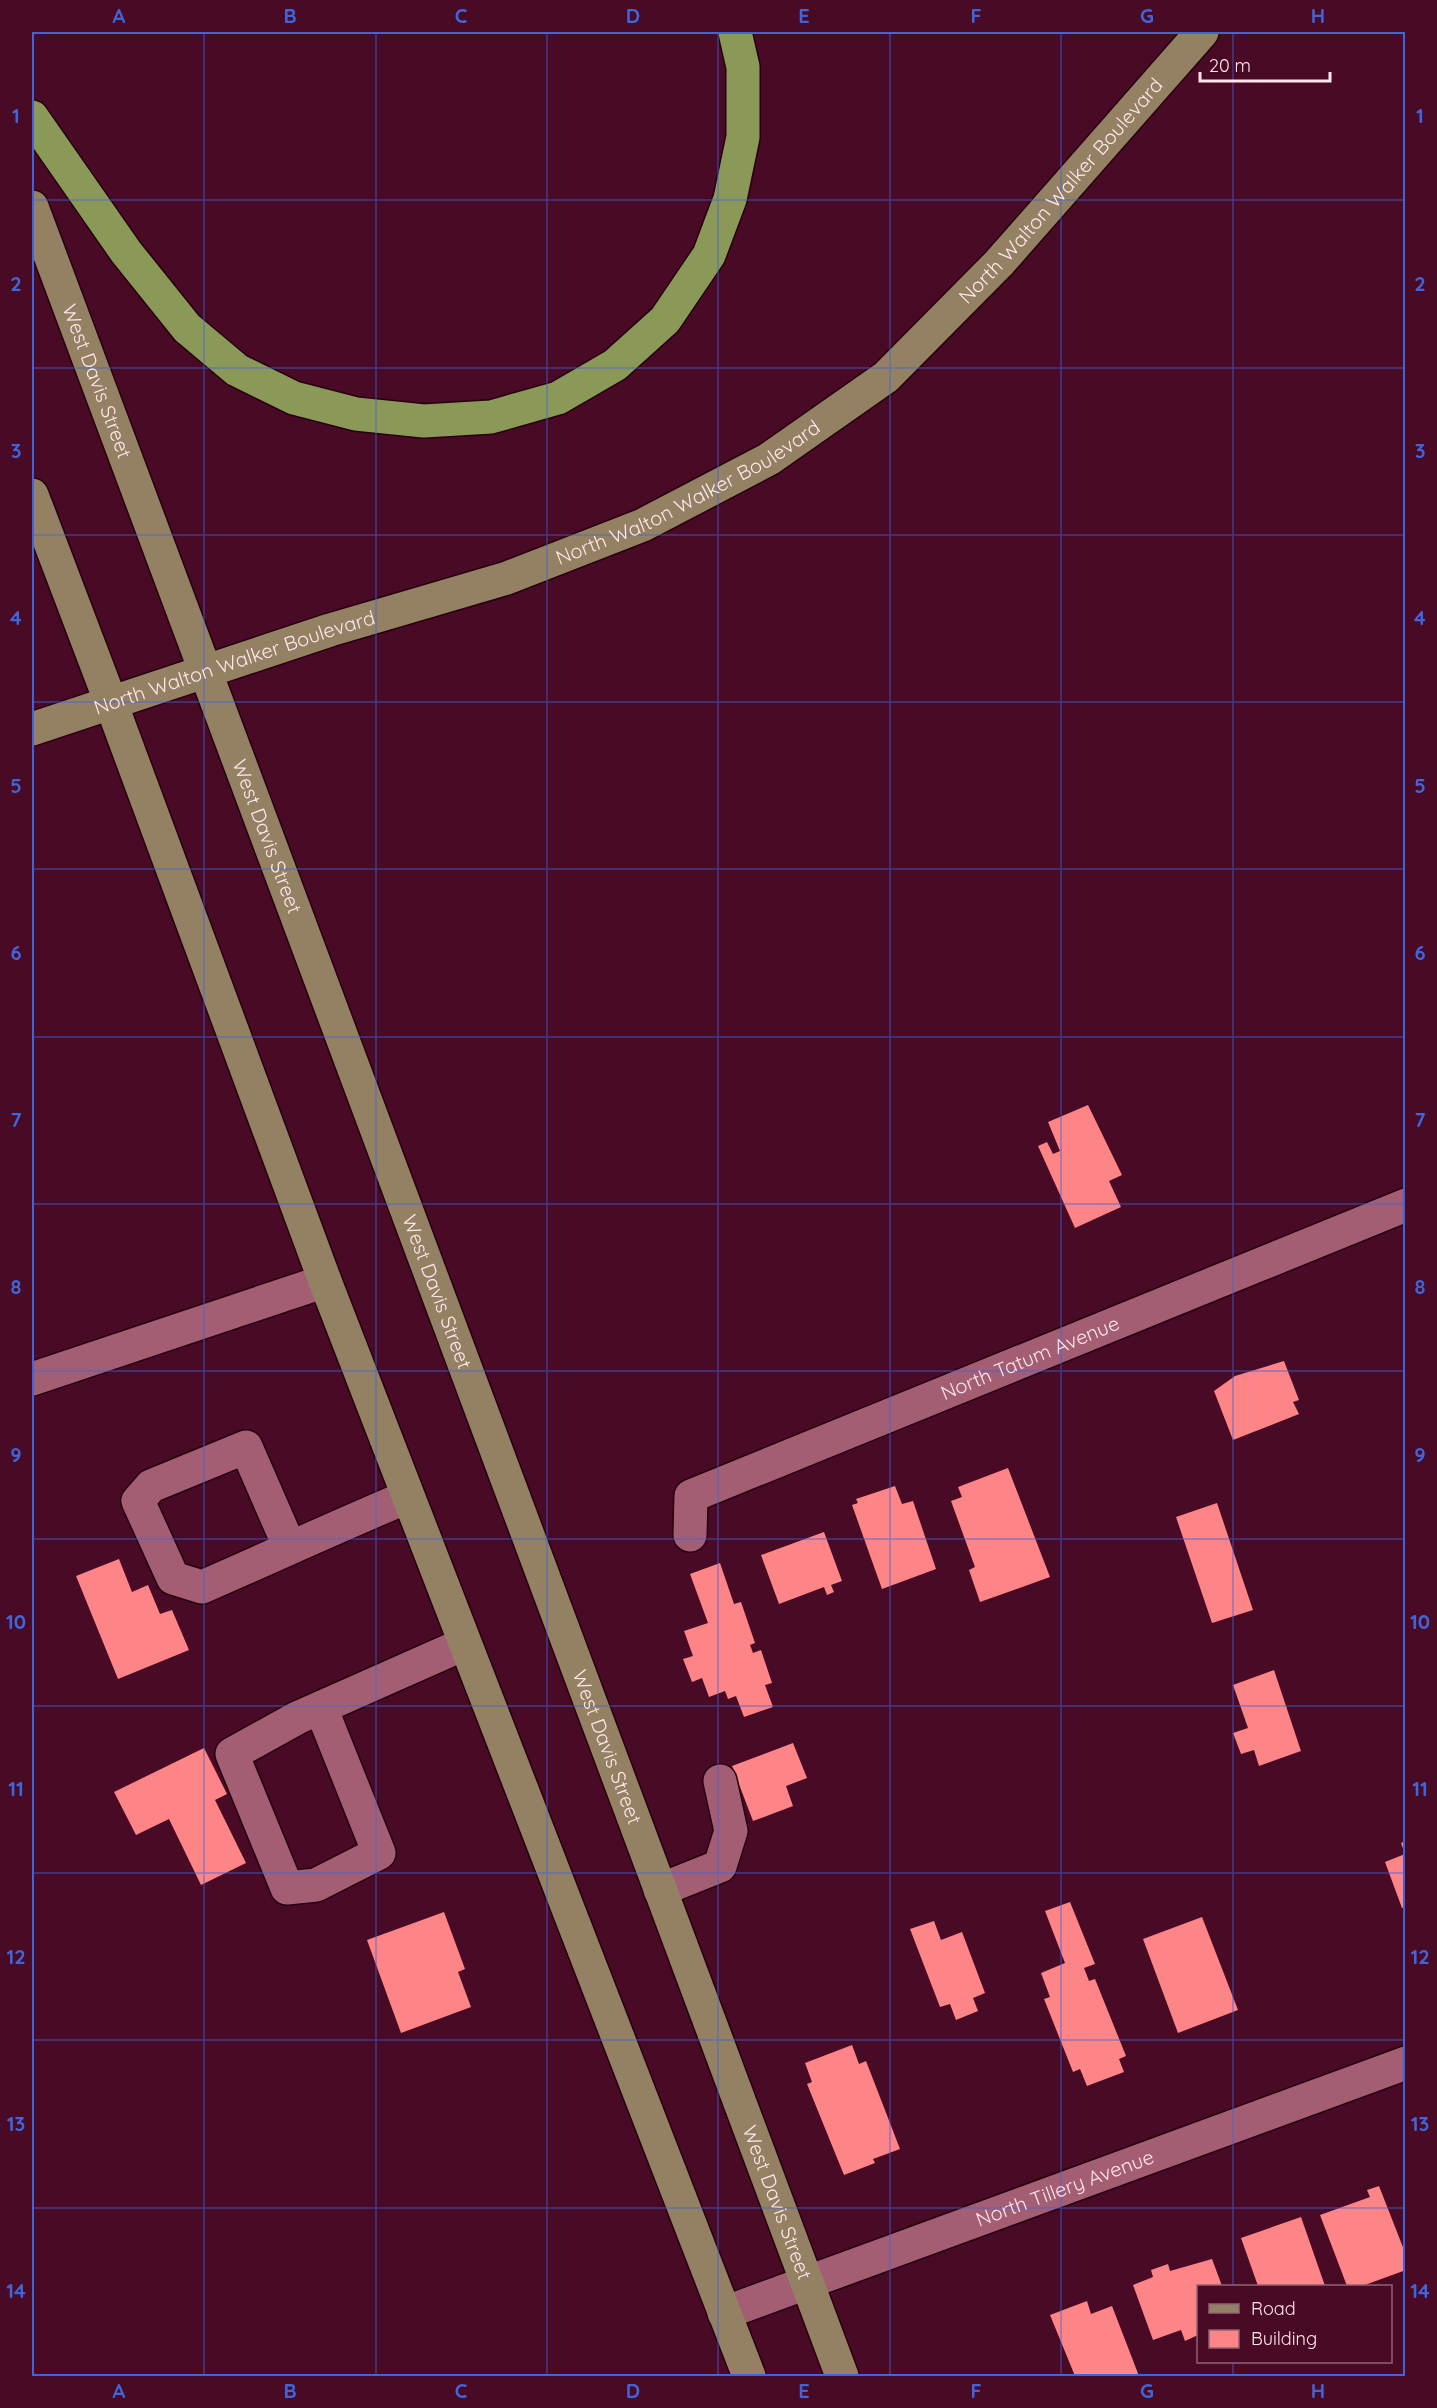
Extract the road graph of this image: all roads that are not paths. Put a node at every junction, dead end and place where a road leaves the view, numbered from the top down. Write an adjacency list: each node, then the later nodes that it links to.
1 (735, 32): 3 (highway)
2 (1202, 32): 6 (main road, North Walton Walker Boulevard)
3 (32, 117)
4 (32, 207): 6 (main road, West Davis Street)
5 (32, 495): 7 (main road)
6 (205, 672): 7 (main road, North Walton Walker Boulevard); 18 (main road, West Davis Street)
7 (111, 703): 8 (main road, North Walton Walker Boulevard); 10 (main road)
8 (32, 729)
9 (1406, 1205): 13 (street, North Tatum Avenue)
10 (324, 1281): 11 (street); 12 (main road)
11 (32, 1379)
12 (407, 1497): 14 (street); 15 (main road)
13 (690, 1535)
14 (290, 1548): 14 (street)
15 (464, 1644): 16 (street); 21 (main road)
16 (321, 1708): 16 (street)
17 (720, 1781): 18 (street)
18 (660, 1890): 20 (main road, West Davis Street)
19 (1406, 2063): 20 (street, North Tillery Avenue)
20 (806, 2282): 21 (street, North Tillery Avenue); 23 (main road, West Davis Street)
21 (724, 2313): 22 (main road)
22 (749, 2376)
23 (842, 2376)

